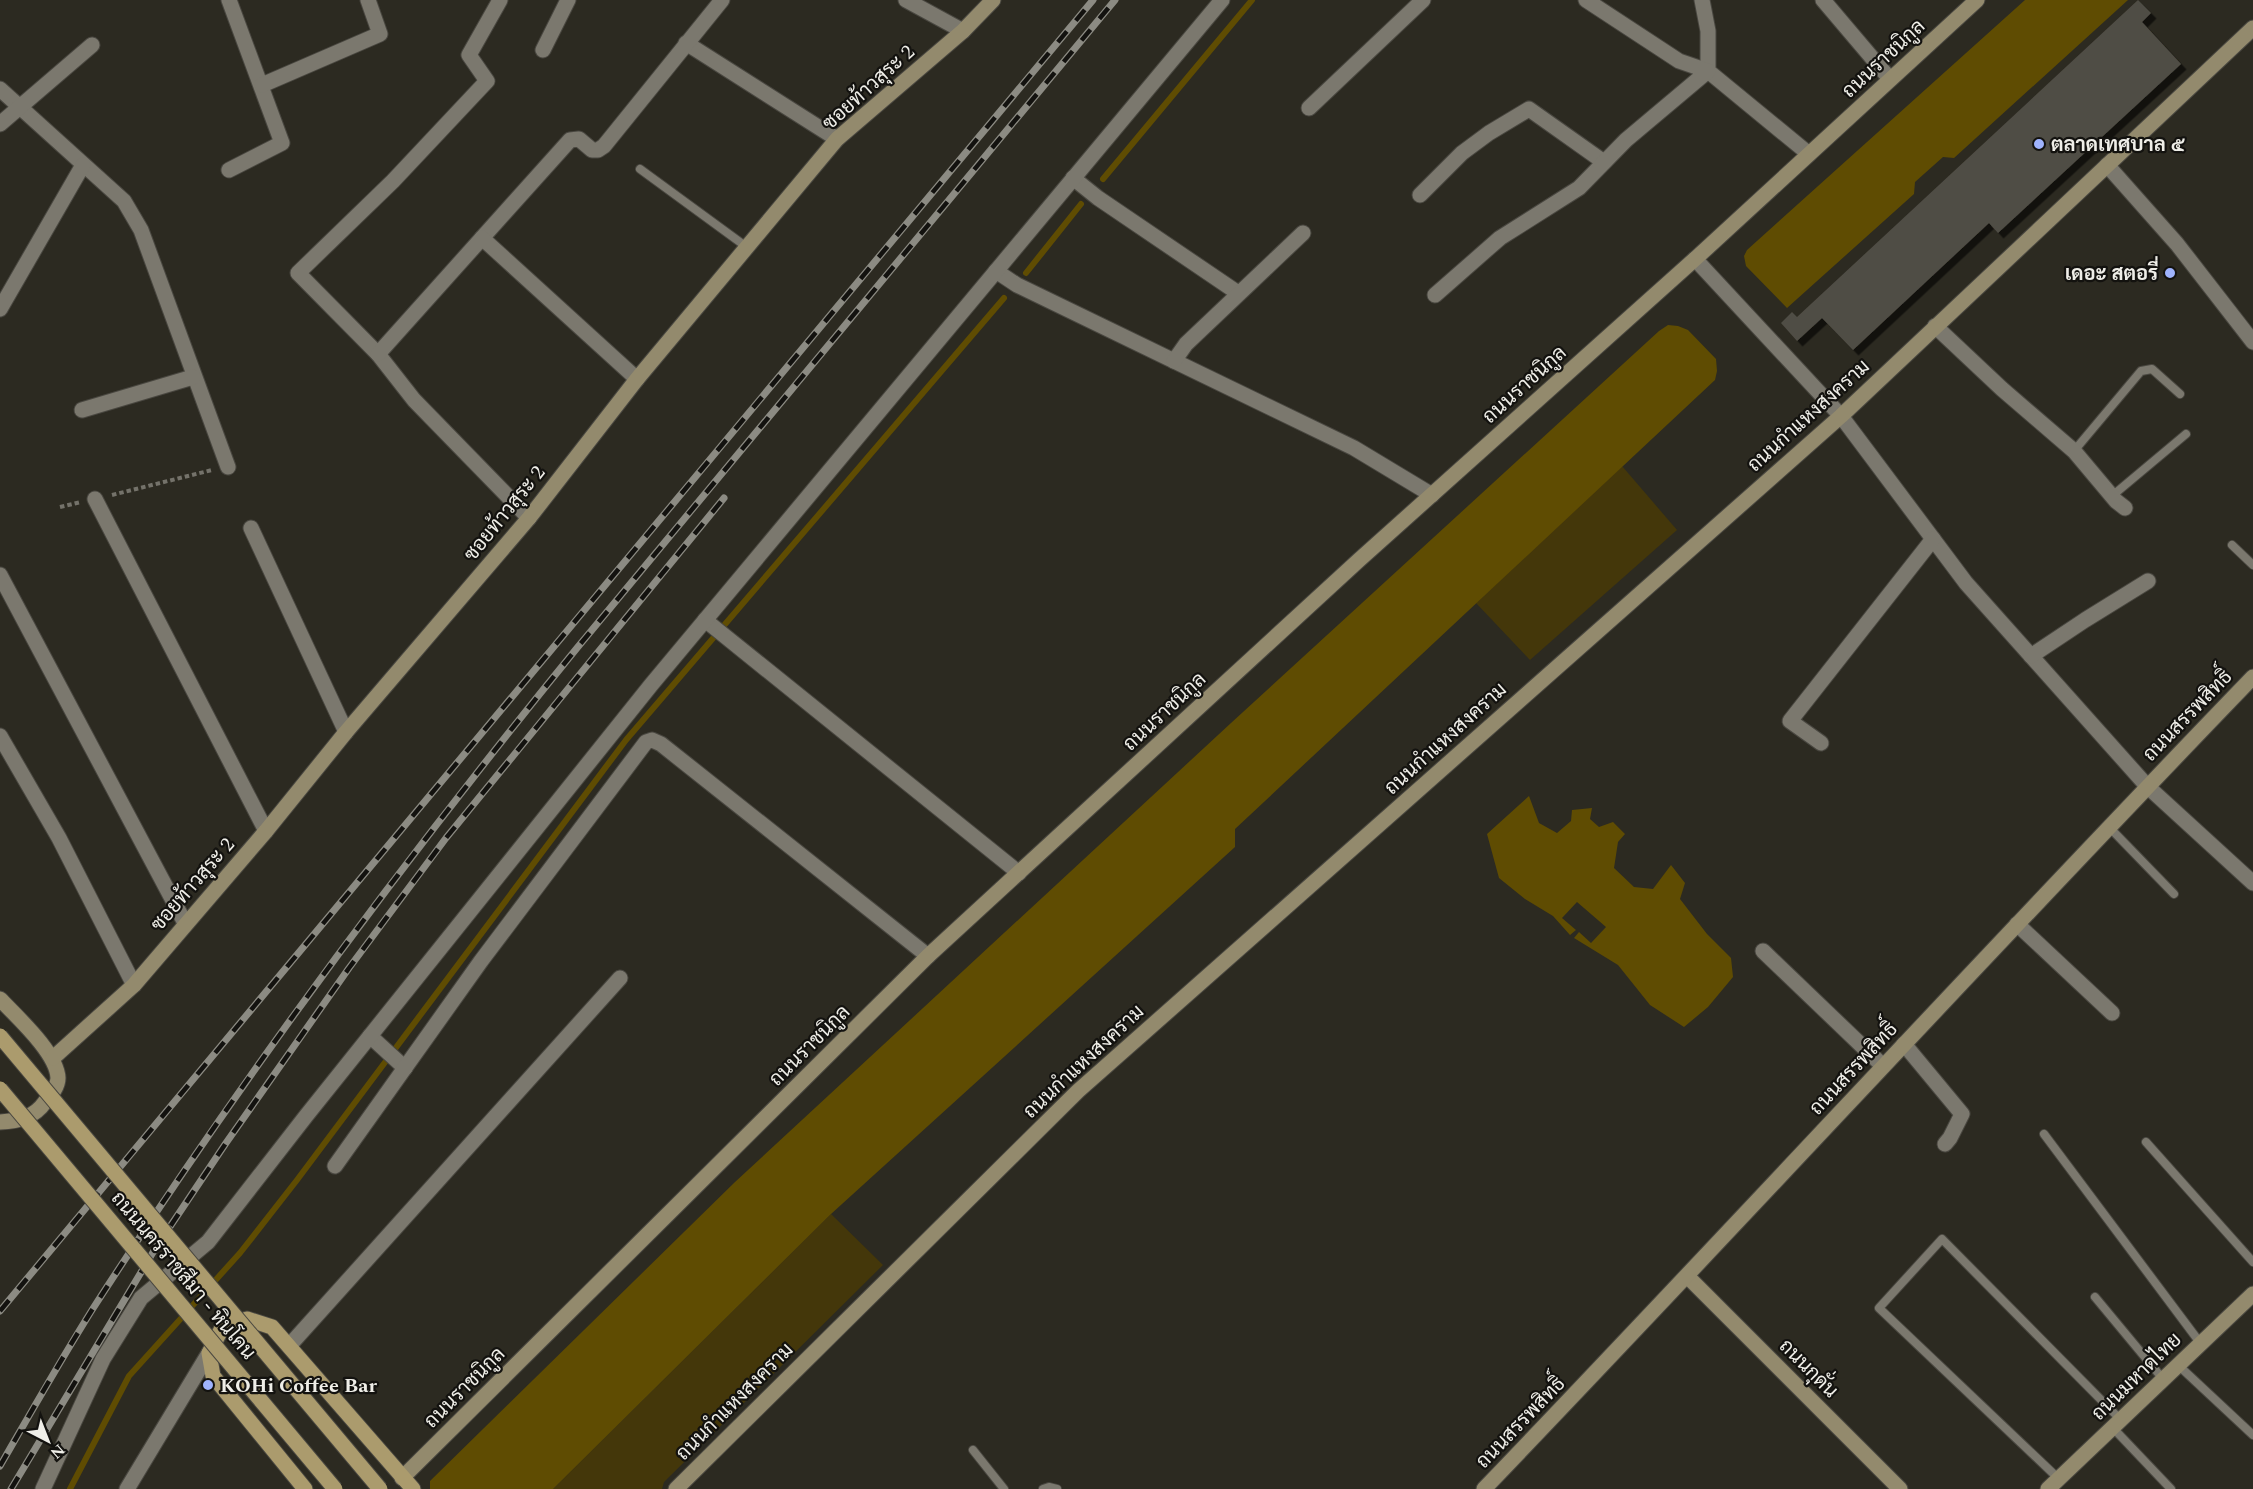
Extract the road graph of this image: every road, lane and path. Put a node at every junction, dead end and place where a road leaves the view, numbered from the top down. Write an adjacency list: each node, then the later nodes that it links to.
1 (229, 0): 21 (street)
2 (368, 0): 21 (street)
3 (500, 0): 45 (street)
4 (568, 0): 18 (street)
5 (722, 0): 16 (street)
6 (906, 0): 15 (street)
7 (993, 0): 15 (street, ซอยท้าวสุระ 2)
8 (1222, 0): 33 (street)
9 (1423, 0): 24 (street)
10 (1586, 0): 19 (street)
11 (1702, 0): 19 (street)
12 (1823, 0): 20 (street)
13 (1977, 0): 20 (street, ถนนราชนิกูล)
14 (2253, 28): 30 (street, ถนนกำแหงสงคราม)
15 (963, 31): 26 (street, ซอยท้าวสุระ 2)
16 (686, 43): 26 (street); 36 (street)
17 (92, 45): 23 (street)
18 (543, 50)
19 (1708, 71): 27 (street); 28 (street)
20 (1890, 80): 27 (street, ถนนราชนิกูล)
21 (262, 85): 32 (street)
22 (0, 88): 23 (street)
23 (18, 107): 25 (street); 29 (street)
24 (1309, 108)
25 (0, 124)
26 (837, 140): 37 (street, ซอยท้าวสุระ 2)
27 (1809, 154): 38 (street, ถนนราชนิกูล)
28 (1604, 162): 34 (street); 41 (street)
29 (83, 165): 42 (street); 47 (street)
30 (2107, 165): 43 (street, ถนนกำแหงสงคราม); 44 (street)
31 (640, 169): 37 (lane)
32 (230, 170)
33 (1073, 178): 39 (street); 40 (street)
34 (1420, 195)
35 (1303, 233): 40 (street)
36 (482, 238): 45 (street); 48 (street)
37 (748, 248): 48 (street, ซอยท้าวสุระ 2)
38 (1695, 259): 51 (street); 55 (street, ถนนราชนิกูล)
39 (996, 270): 46 (street); 67 (street)
40 (1238, 293): 46 (street)
41 (1435, 295)
42 (0, 309)
43 (1935, 326): 51 (street, ถนนกำแหงสงคราม); 53 (street)
44 (2253, 342)
45 (378, 354): 60 (street)
46 (1174, 361): 55 (street)
47 (193, 377): 50 (street); 54 (street)
48 (637, 379): 60 (street, ซอยท้าวสุระ 2)
49 (2180, 394): 53 (lane)
50 (82, 410)
51 (1841, 416): 62 (street); 118 (street, ถนนกำแหงสงคราม)
52 (2186, 434): 56 (lane)
53 (2074, 451): 56 (street)
54 (228, 467): 57 (path)
55 (1432, 495): 76 (street, ถนนราชนิกูล)
56 (2112, 496): 59 (street)
57 (95, 499): 58 (path); 75 (street)
58 (60, 507)
59 (2125, 508)
60 (529, 518): 70 (street, ซอยท้าวสุระ 2)
61 (251, 528): 70 (street)
62 (1933, 539): 68 (street); 72 (street)
63 (2232, 545): 64 (lane)
64 (2253, 565)
65 (0, 575): 79 (street)
66 (2148, 581): 68 (street)
67 (707, 622): 76 (street); 88 (street)
68 (2031, 656): 73 (street)
69 (2253, 677): 73 (street, ถนนสรรพสิทธิ์)
70 (346, 732): 75 (street, ซอยท้าวสุระ 2)
71 (0, 736): 84 (street)
72 (1821, 743)
73 (2148, 786): 74 (street, ถนนสรรพสิทธิ์); 77 (street)
74 (2109, 827): 78 (lane); 80 (street, ถนนสรรพสิทธิ์)
75 (266, 831): 79 (street, ซอยท้าวสุระ 2)
76 (1019, 873): 82 (street, ถนนราชนิกูล)
77 (2253, 883)
78 (2174, 894)
79 (185, 923): 84 (street, ซอยท้าวสุระ 2)
80 (2017, 924): 86 (street); 89 (street, ถนนสรรพสิทธิ์)
81 (1763, 951): 92 (street)
82 (928, 956): 91 (street); 111 (street, ถนนราชนิกูล)
83 (620, 978): 104 (street)
84 (134, 985): 90 (street, ซอยท้าวสุระ 2)
85 (3, 1006): 90 (street)
86 (2112, 1013)
87 (0, 1036): 117 (main road, bridge)
88 (375, 1041): 91 (street); 113 (street)
89 (1904, 1044): 92 (street, ถนนสรรพสิทธิ์); 97 (street)
90 (52, 1058): 94 (street)
91 (401, 1065): 98 (street)
92 (1883, 1066): 100 (street, ถนนสรรพสิทธิ์)
93 (0, 1089): 116 (main road, ถนนนครราชสีมา - หินโคน, bridge)
94 (0, 1122)
95 (2044, 1134): 103 (lane)
96 (2146, 1142): 99 (lane)
97 (1945, 1144)
98 (335, 1166)
99 (2253, 1262)
100 (1688, 1277): 122 (street, ถนนสรรพสิทธิ์); 123 (street, ถนนกุดั่น)
101 (2253, 1294): 103 (street, ถนนมหาดไทย)
102 (2094, 1297): 107 (lane)
103 (2201, 1344): 106 (street, ถนนมหาดไทย)
104 (289, 1346): 105 (main road); 111 (main road)
105 (209, 1353): 114 (street); 115 (main road)
106 (2178, 1365): 107 (street, ถนนมหาดไทย); 109 (lane)
107 (2163, 1379): 108 (street, ถนนมหาดไทย)
108 (2117, 1424): 112 (street, ถนนมหาดไทย); 112 (lane); 124 (lane)
109 (2253, 1435)
110 (973, 1450): 119 (lane)
111 (407, 1484)
112 (2054, 1484)
113 (43, 1489)
114 (127, 1489)
115 (305, 1489)
116 (335, 1489)
117 (380, 1489)
118 (676, 1489)
119 (1004, 1489)
120 (1043, 1489): 121 (lane)
121 (1057, 1489)
122 (1484, 1489)
123 (1900, 1489)
124 (2170, 1489)

